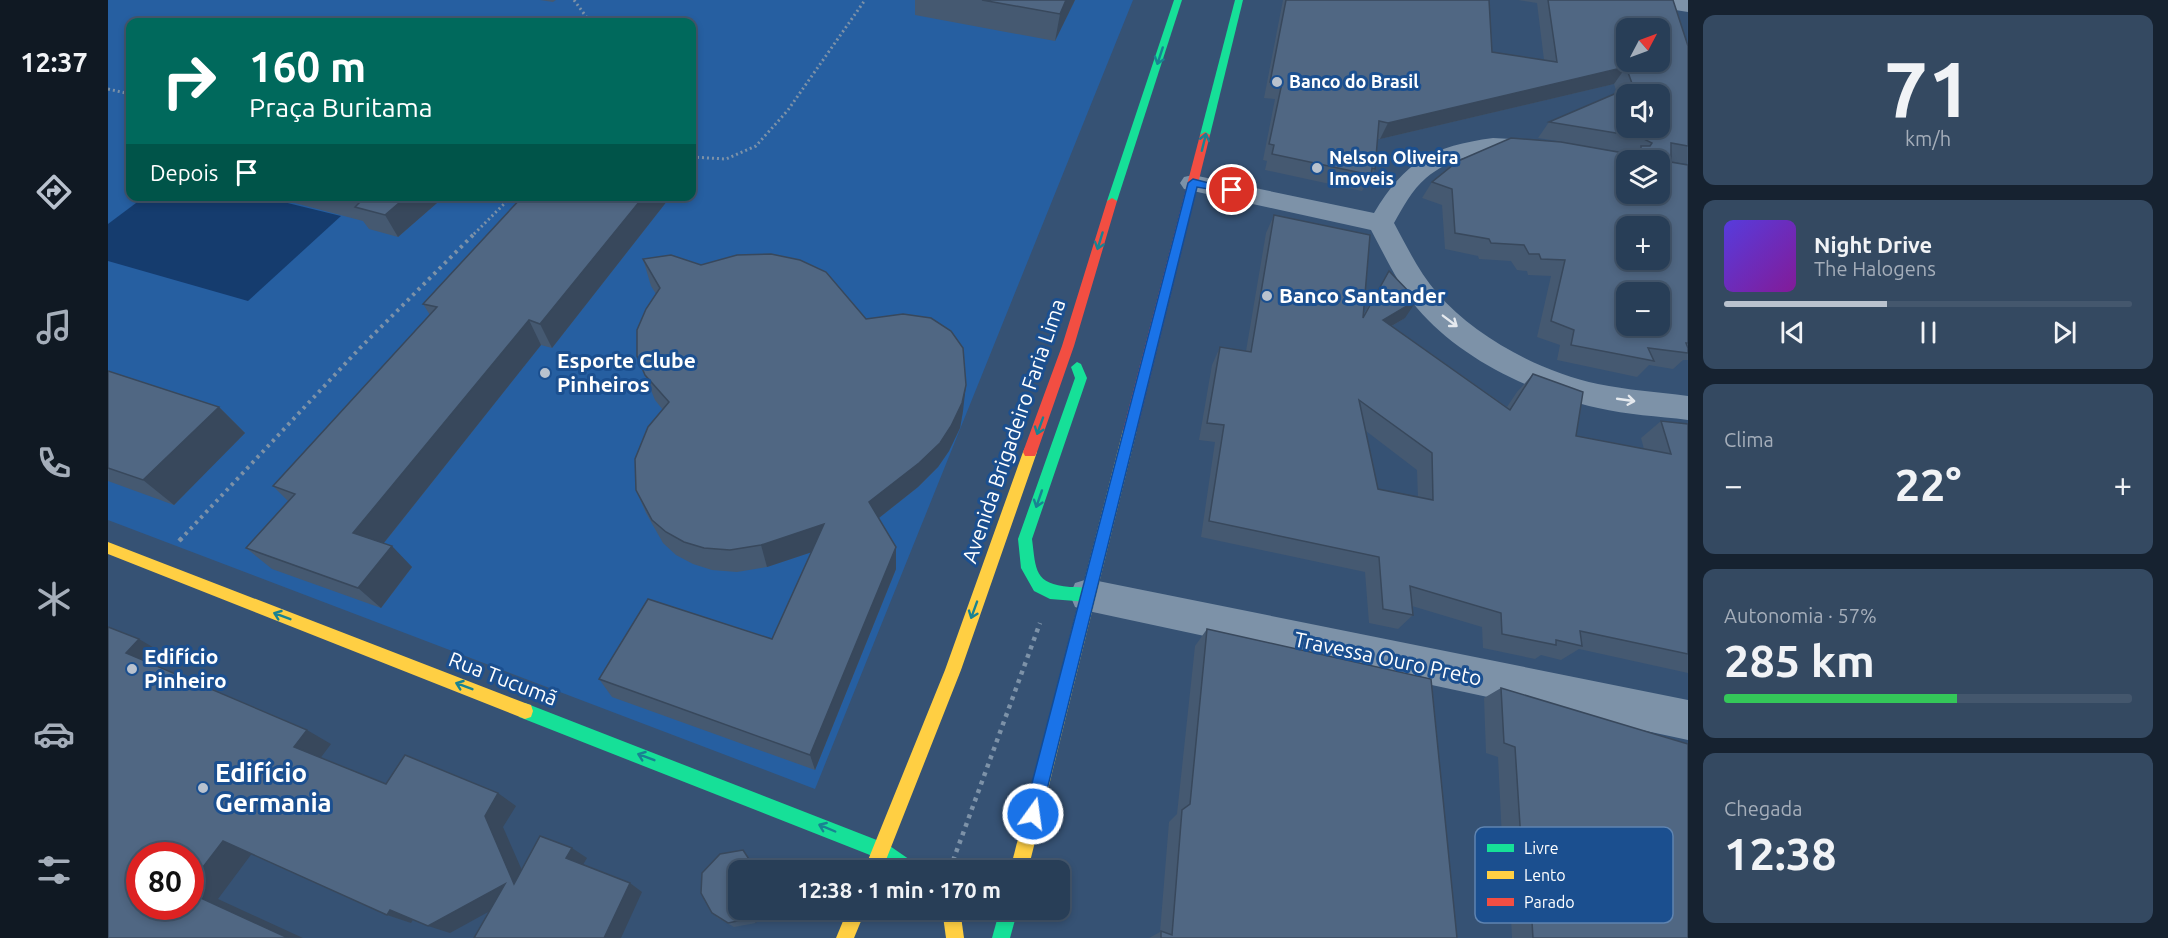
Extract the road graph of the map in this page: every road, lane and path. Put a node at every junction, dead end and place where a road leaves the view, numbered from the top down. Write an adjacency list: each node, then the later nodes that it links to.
1 (574, 0): 7 (path)
2 (865, 0): 10 (path)
3 (1178, 0): 15 (main road, Avenida Brigadeiro Faria Lima, one-way to 15)
4 (1239, 0): 12 (main road, one-way to 4)
5 (1644, 0): 6 (street)
6 (1688, 6)
7 (587, 18)
8 (108, 89): 9 (path)
9 (126, 93)
10 (696, 157)
11 (1616, 161): 14 (street)
12 (1193, 183): 14 (street); 19 (main road)
13 (507, 201): 18 (path)
14 (1380, 223): 16 (street, one-way to 16)
15 (1068, 345): 19 (main road, one-way to 19); 21 (main road, Avenida Brigadeiro Faria Lima, one-way to 21)
16 (1688, 408)
17 (108, 548): 18 (main road, Rua Tucumã)
18 (157, 567): 21 (main road, Rua Tucumã, one-way to 18)
19 (1088, 595): 20 (street, Travessa Ouro Preto); 24 (main road)
20 (1688, 720)
21 (881, 850): 22 (main road, Avenida Brigadeiro Faria Lima); 23 (main road, Rua Tucumã)
22 (877, 860)
23 (896, 860)
24 (1022, 860)
25 (852, 920): 28 (main road)
26 (954, 920): 29 (main road)
27 (1006, 920): 30 (main road)
28 (845, 938)
29 (955, 938)
30 (1001, 938)

